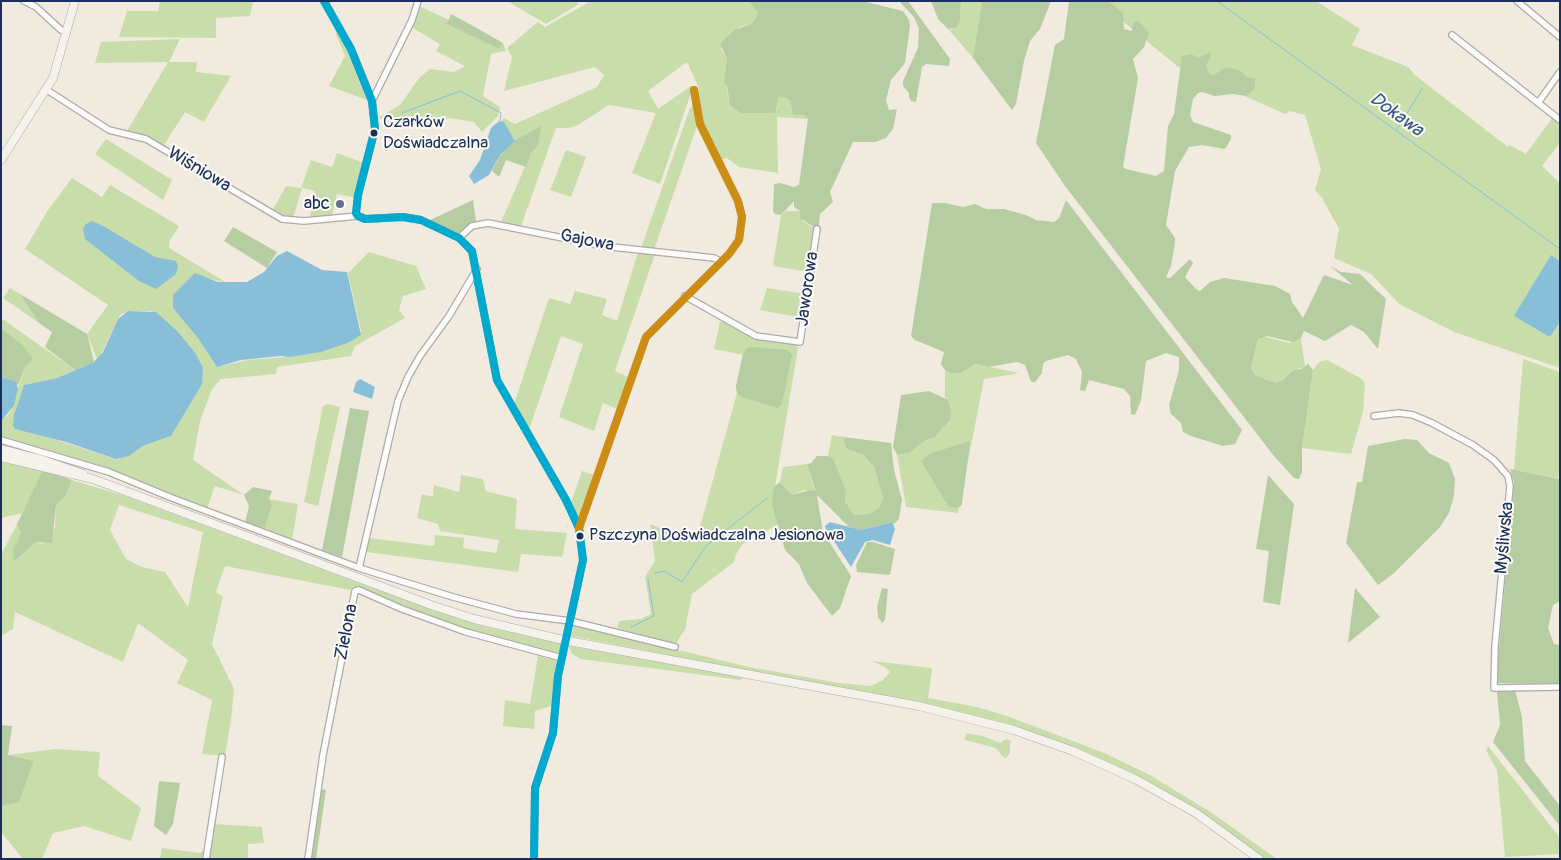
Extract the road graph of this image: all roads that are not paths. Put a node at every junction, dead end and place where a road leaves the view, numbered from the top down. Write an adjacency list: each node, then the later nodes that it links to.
1 (24, 1): 6 (street)
2 (75, 1): 6 (main road)
3 (324, 1): 12 (street)
4 (418, 1): 12 (street)
5 (1517, 1): 8 (street)
6 (67, 32): 10 (main road)
7 (1452, 35): 13 (street)
8 (1560, 36)
9 (1560, 72): 13 (street)
10 (46, 90): 15 (main road); 16 (street, Wiśniowa)
11 (694, 90): 19 (street)
12 (372, 101): 16 (street)
13 (1538, 103): 14 (street)
14 (1560, 120)
15 (1, 160)
16 (358, 216): 18 (street, Wiśniowa)
17 (817, 229): 21 (street, Jaworowa)
18 (460, 238): 19 (street, Gajowa); 20 (street)
19 (720, 262): 21 (street)
20 (477, 269): 27 (street); 28 (street)
21 (685, 296): 27 (street)
22 (1374, 416): 32 (street, Myśliwska)
23 (1, 440): 28 (street)
24 (1, 449): 26 (main road)
25 (1, 457): 26 (main road)
26 (93, 479): 37 (main road, bridge)
27 (579, 528): 29 (street)
28 (359, 568): 29 (street)
29 (570, 621): 30 (street); 31 (street)
30 (675, 648)
31 (562, 658): 35 (street, Zielona); 36 (street)
32 (1560, 687)
33 (222, 757): 34 (street)
34 (206, 859)
35 (308, 859)
36 (534, 859)
37 (1259, 859)

